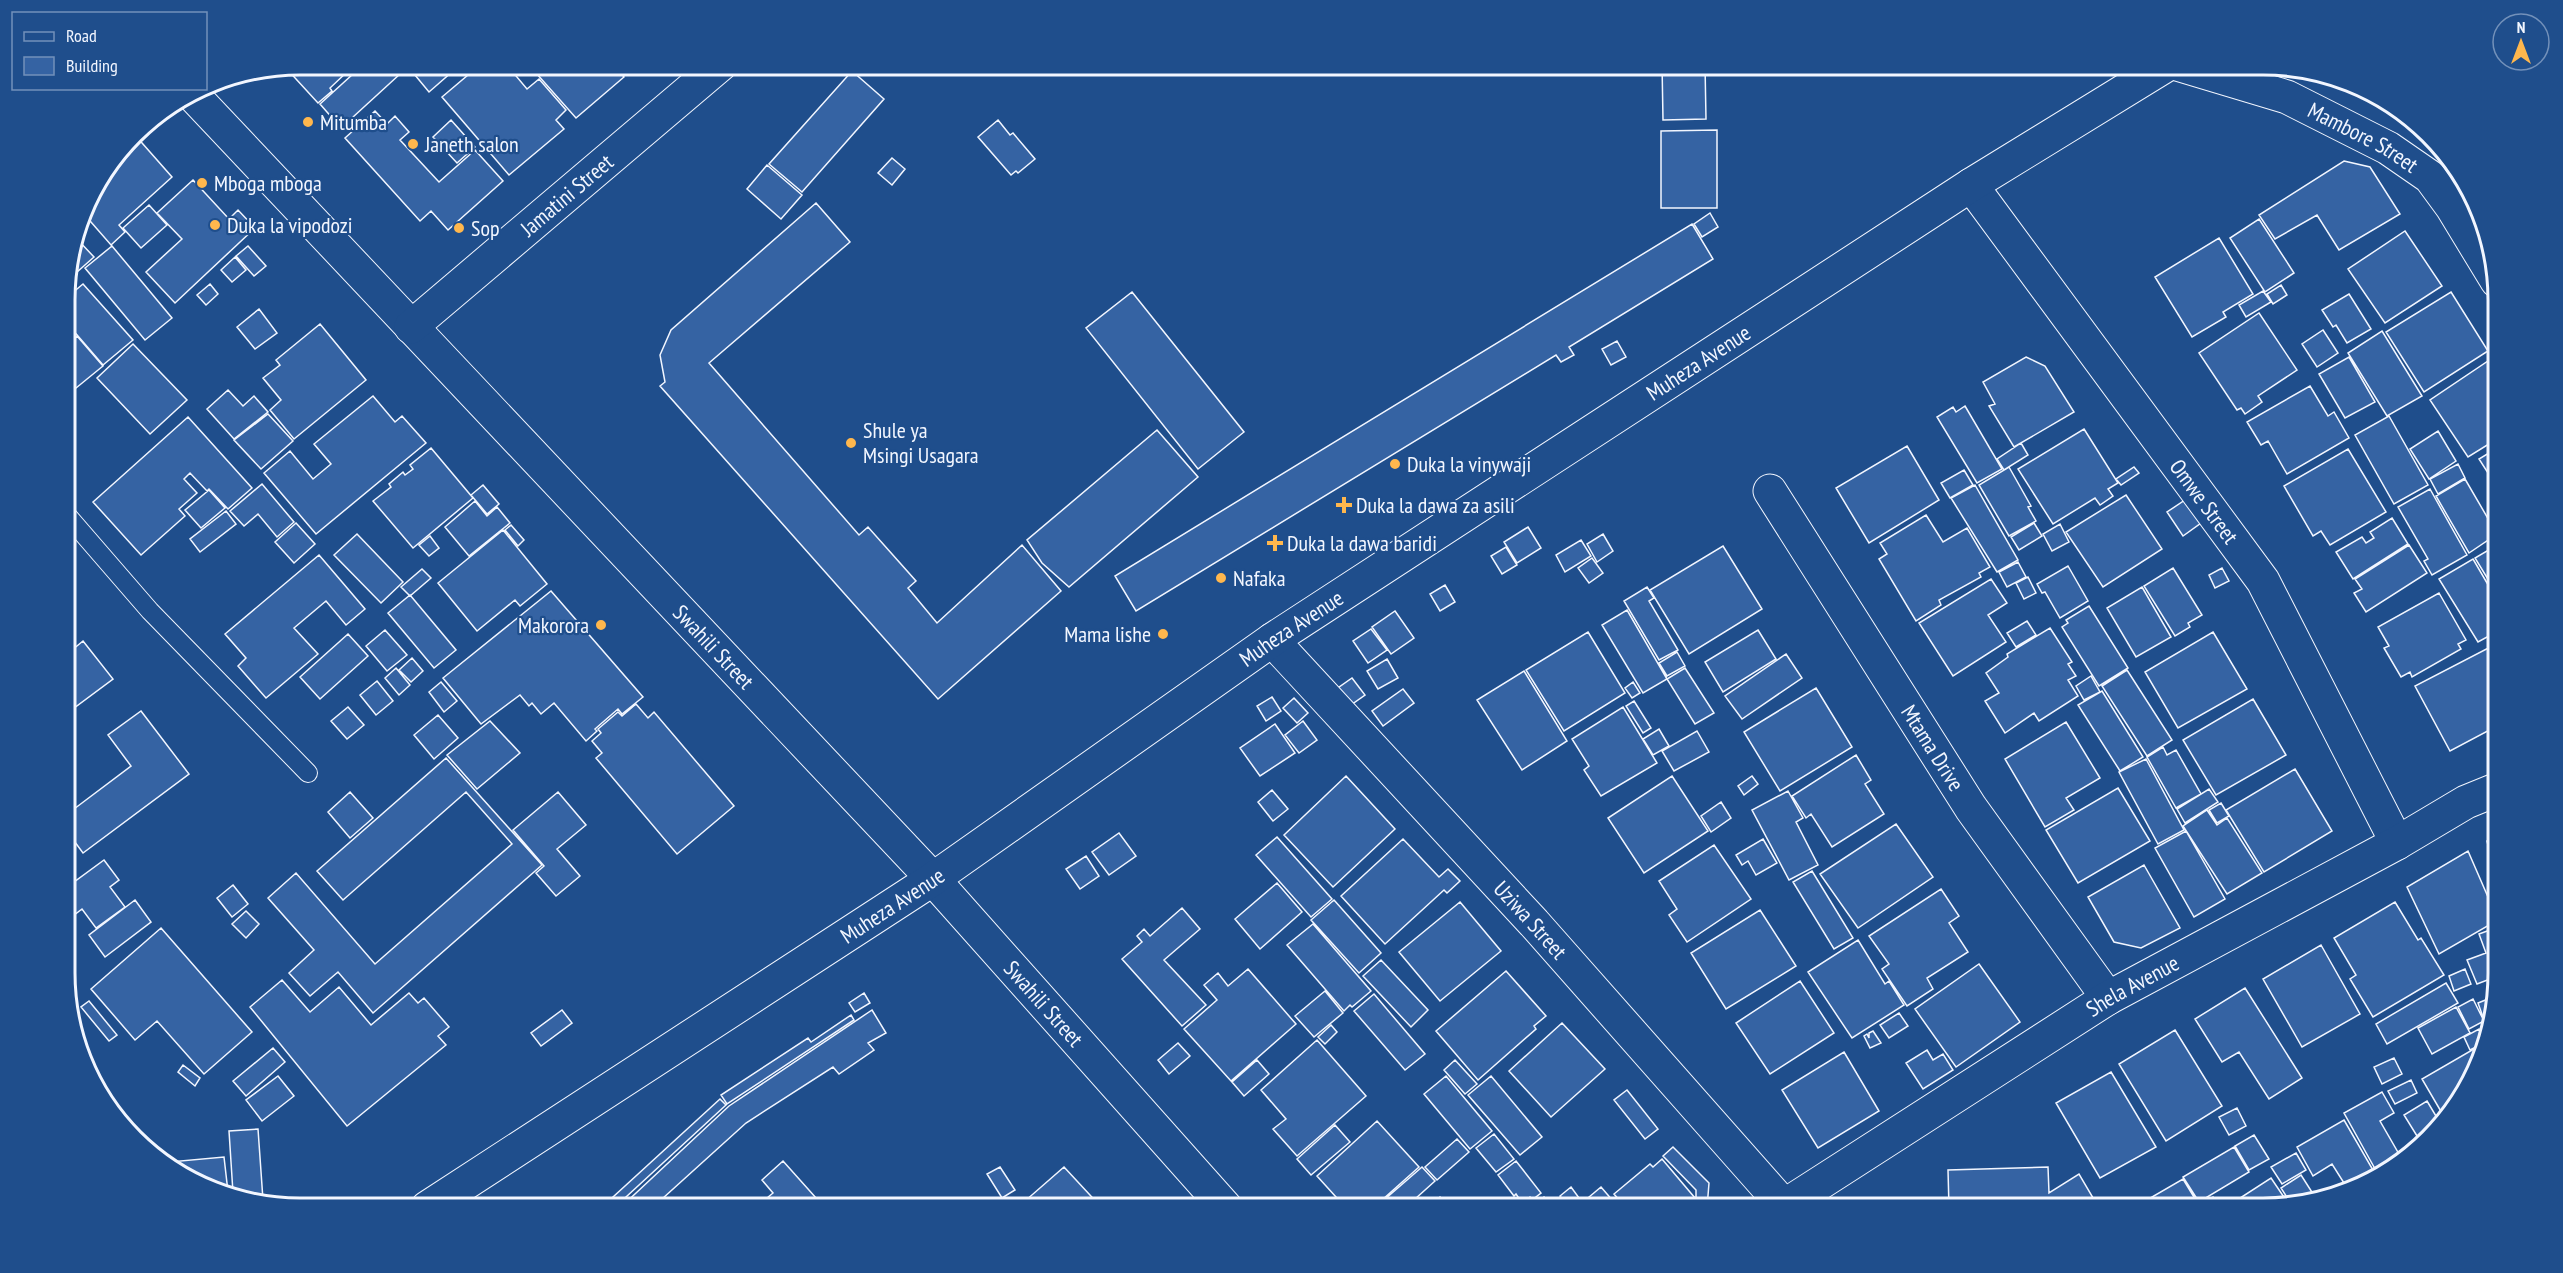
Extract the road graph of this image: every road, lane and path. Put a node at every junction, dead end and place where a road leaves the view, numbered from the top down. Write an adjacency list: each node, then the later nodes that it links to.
1 (708, 75): 7 (street, Jamatini Street)
2 (2150, 75): 5 (street, Muheza Avenue)
3 (2214, 75): 6 (street, Mambore Street)
4 (197, 100): 7 (street, Swahili Street)
5 (1971, 185): 10 (street, Muheza Avenue); 13 (street, Omwe Street)
6 (2485, 261)
7 (411, 327): 14 (street, Swahili Street)
8 (1770, 490): 15 (street, Mtama Drive)
9 (75, 524): 11 (lane)
10 (1272, 640): 14 (street, Muheza Avenue); 18 (street, Uziwa Street)
11 (308, 773)
12 (2488, 793): 13 (street, Shela Avenue)
13 (2397, 843): 15 (street, Shela Avenue)
14 (933, 879): 16 (street, Muheza Avenue); 17 (street, Swahili Street)
15 (2108, 998): 19 (street, Shela Avenue)
16 (442, 1198)
17 (1217, 1198)
18 (1775, 1198)
19 (1797, 1198)

